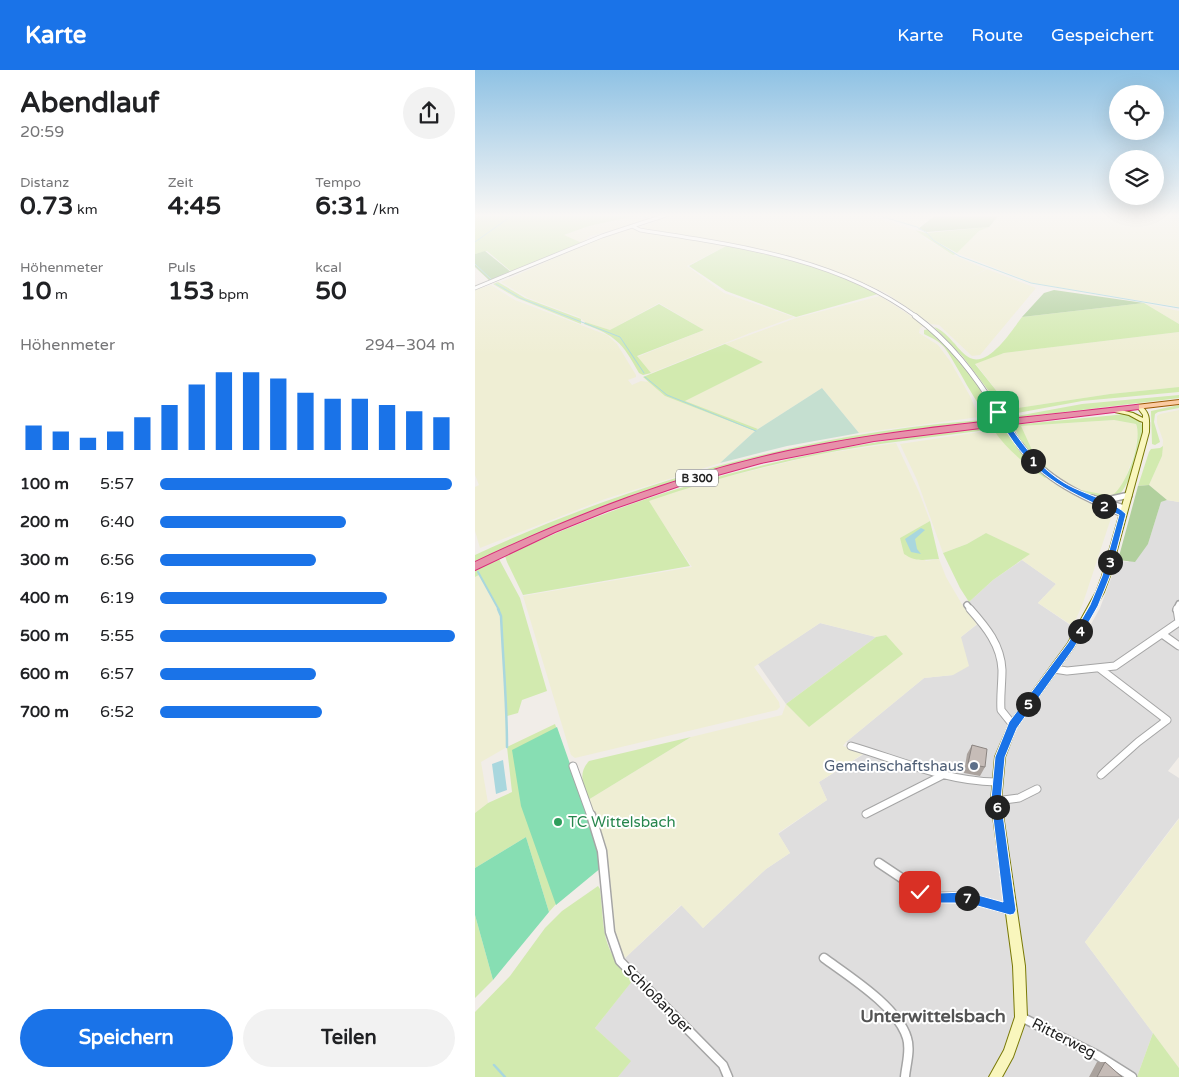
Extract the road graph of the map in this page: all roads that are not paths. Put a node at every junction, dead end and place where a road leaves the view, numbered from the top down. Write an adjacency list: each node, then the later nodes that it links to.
1 (541, 261): 3 (street)
2 (796, 261): 9 (street, bridge)
3 (475, 288)
4 (1179, 402): 5 (main road, B 300)
5 (1138, 407): 6 (highway, B 300); 7 (main road); 8 (main road)
6 (1112, 410): 7 (main road); 13 (highway, B 300)
7 (1142, 420): 8 (main road)
8 (1147, 432): 10 (main road)
9 (1078, 493): 11 (street); 12 (street)
10 (1129, 495): 11 (street); 12 (main road)
11 (1103, 500): 12 (street)
12 (1123, 511): 20 (main road)
13 (475, 566)
14 (1179, 604): 16 (street)
15 (967, 606): 21 (street)
16 (1179, 622): 17 (street)
17 (1161, 634): 18 (street); 19 (street)
18 (1179, 646)
19 (1099, 668): 20 (street); 25 (street)
20 (1054, 669): 21 (main road)
21 (1013, 725): 26 (main road)
22 (851, 746): 24 (street)
23 (573, 766): 34 (street, Schloßanger)
24 (941, 776): 26 (street); 29 (street)
25 (1101, 776)
26 (996, 782): 28 (main road)
27 (1037, 789): 28 (street)
28 (996, 800): 31 (main road)
29 (866, 814)
30 (879, 862): 31 (street)
31 (1010, 910): 33 (main road)
32 (824, 958): 35 (street)
33 (1021, 1017): 36 (main road); 37 (street, Ritterweg)
34 (728, 1077)
35 (905, 1077)
36 (995, 1077)
37 (1132, 1077)

